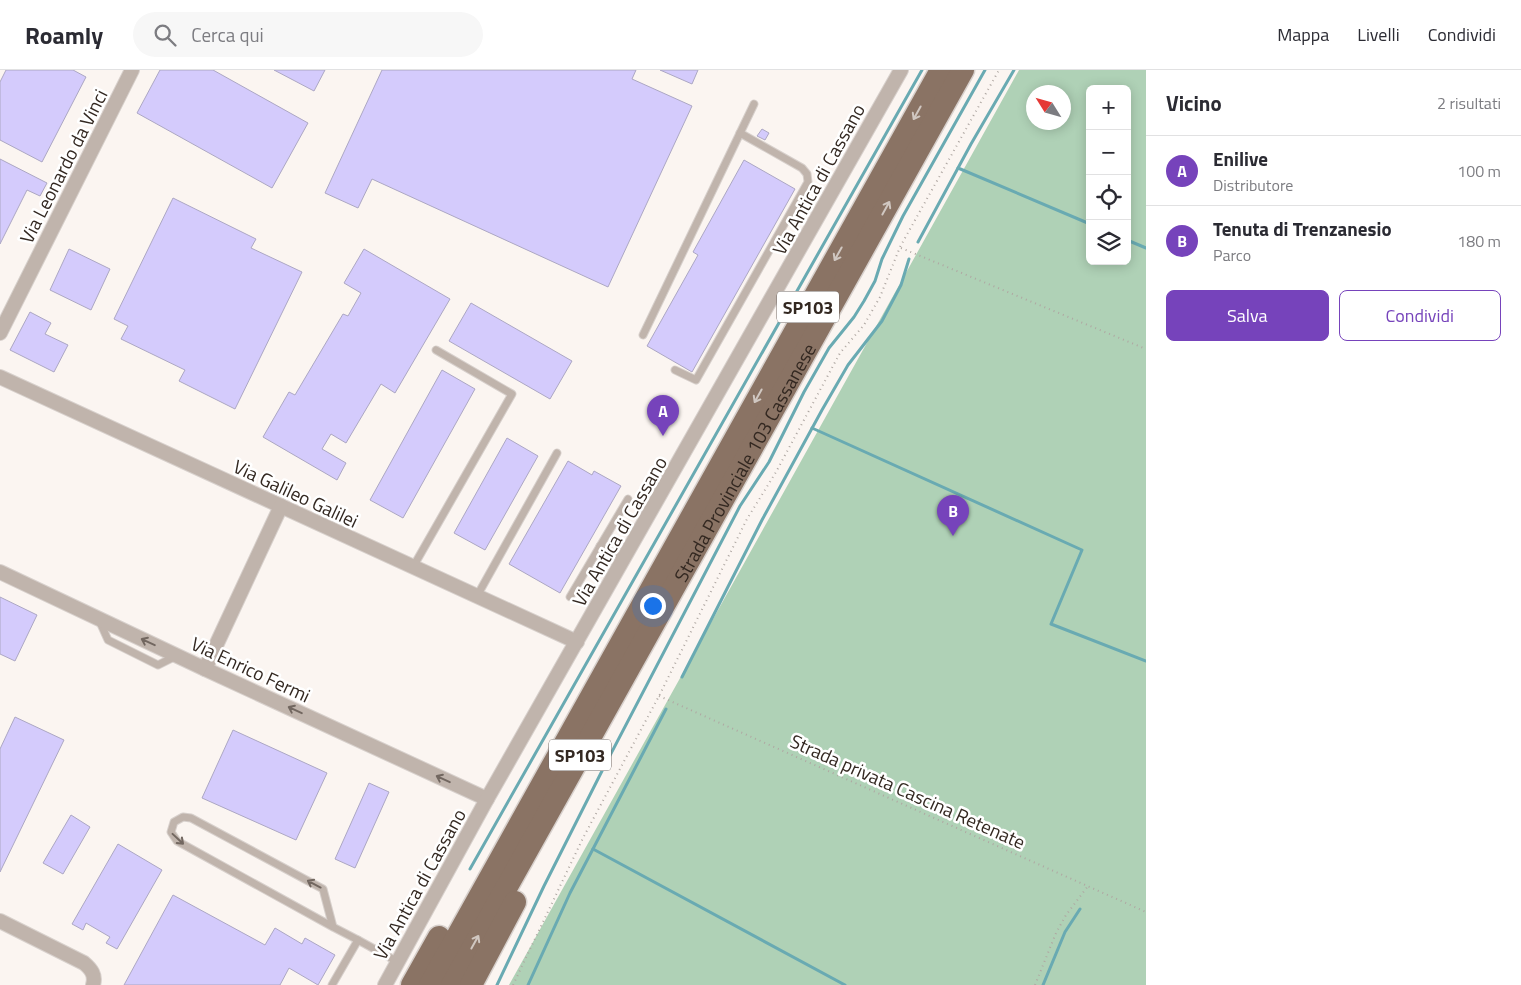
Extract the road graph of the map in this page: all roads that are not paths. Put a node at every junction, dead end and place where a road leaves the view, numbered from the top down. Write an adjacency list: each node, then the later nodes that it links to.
1 (132, 70): 7 (street, Via Leonardo da Vinci)
2 (901, 70): 18 (street, Via Antica di Cassano)
3 (941, 70): 16 (highway, Strada Provinciale 103 Cassanese / SP103, one-way to 16)
4 (963, 70): 15 (highway, Strada Provinciale 103 Cassanese / SP103, one-way to 4)
5 (754, 104): 6 (lane)
6 (740, 133): 8 (lane); 10 (lane)
7 (0, 333)
8 (643, 335)
9 (436, 350): 19 (lane)
10 (675, 370)
11 (0, 377): 14 (street, Via Galileo Galilei)
12 (557, 453): 21 (lane)
13 (628, 499): 17 (lane)
14 (281, 506): 19 (street, Via Galileo Galilei); 24 (street)
15 (708, 525): 35 (highway, Strada Provinciale 103 Cassanese / SP103, one-way to 15); 36 (highway, SP103)
16 (676, 544): 33 (highway, SP103); 34 (highway, Strada Provinciale 103 Cassanese / SP103)
17 (600, 546): 18 (lane); 22 (lane)
18 (624, 559): 23 (street, Via Antica di Cassano)
19 (414, 567): 21 (street, Via Galileo Galilei)
20 (0, 572): 24 (street, Via Enrico Fermi)
21 (477, 596): 23 (street, Via Galileo Galilei)
22 (570, 597)
23 (577, 642): 25 (street, Via Antica di Cassano)
24 (205, 669): 25 (street, Via Enrico Fermi, one-way to 24)
25 (487, 799): 29 (street, Via Antica di Cassano)
26 (0, 921): 30 (street)
27 (333, 927): 27 (lane, one-way to 27); 28 (lane)
28 (358, 940): 29 (lane); 31 (lane)
29 (398, 962): 32 (street, Via Antica di Cassano)
30 (93, 985)
31 (333, 985)
32 (385, 985)
33 (412, 985)
34 (430, 985)
35 (452, 985)
36 (471, 985)

